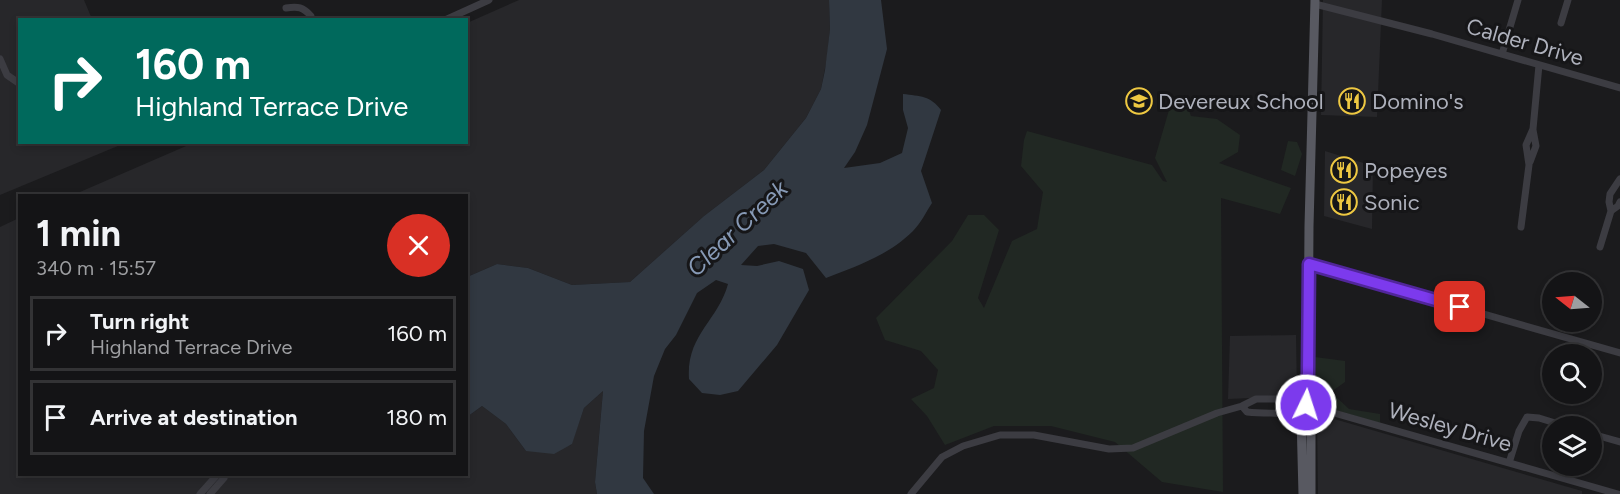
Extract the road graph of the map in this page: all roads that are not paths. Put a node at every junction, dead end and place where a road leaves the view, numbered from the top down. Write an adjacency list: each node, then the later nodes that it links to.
1 (489, 0): 7 (street)
2 (1518, 0): 9 (street)
3 (1568, 0): 8 (street)
4 (1315, 2): 9 (street, Calder Drive); 19 (main road)
5 (286, 9): 6 (street)
6 (310, 18)
7 (449, 18)
8 (1561, 23)
9 (1502, 54): 11 (street, Calder Drive)
10 (0, 59): 12 (street)
11 (1539, 65): 13 (street, Calder Drive); 17 (street)
12 (18, 83)
13 (1620, 88)
14 (1620, 179): 16 (street)
15 (1620, 202): 16 (street)
16 (1611, 211): 18 (street)
17 (1521, 227)
18 (1600, 247)
19 (1309, 264): 20 (street); 21 (main road)
20 (1620, 352)
21 (1304, 405): 22 (street, Wesley Drive); 22 (street); 26 (street, Wesley Drive); 31 (main road); 32 (main road)
22 (1242, 406): 30 (street, Wesley Drive)
23 (1542, 419): 26 (street)
24 (1602, 437): 25 (street)
25 (1620, 442)
26 (1509, 463): 33 (street, Wesley Drive)
27 (220, 476): 28 (street); 29 (street)
28 (200, 494)
29 (210, 494)
30 (911, 494)
31 (1303, 494)
32 (1311, 494)
33 (1618, 494)

